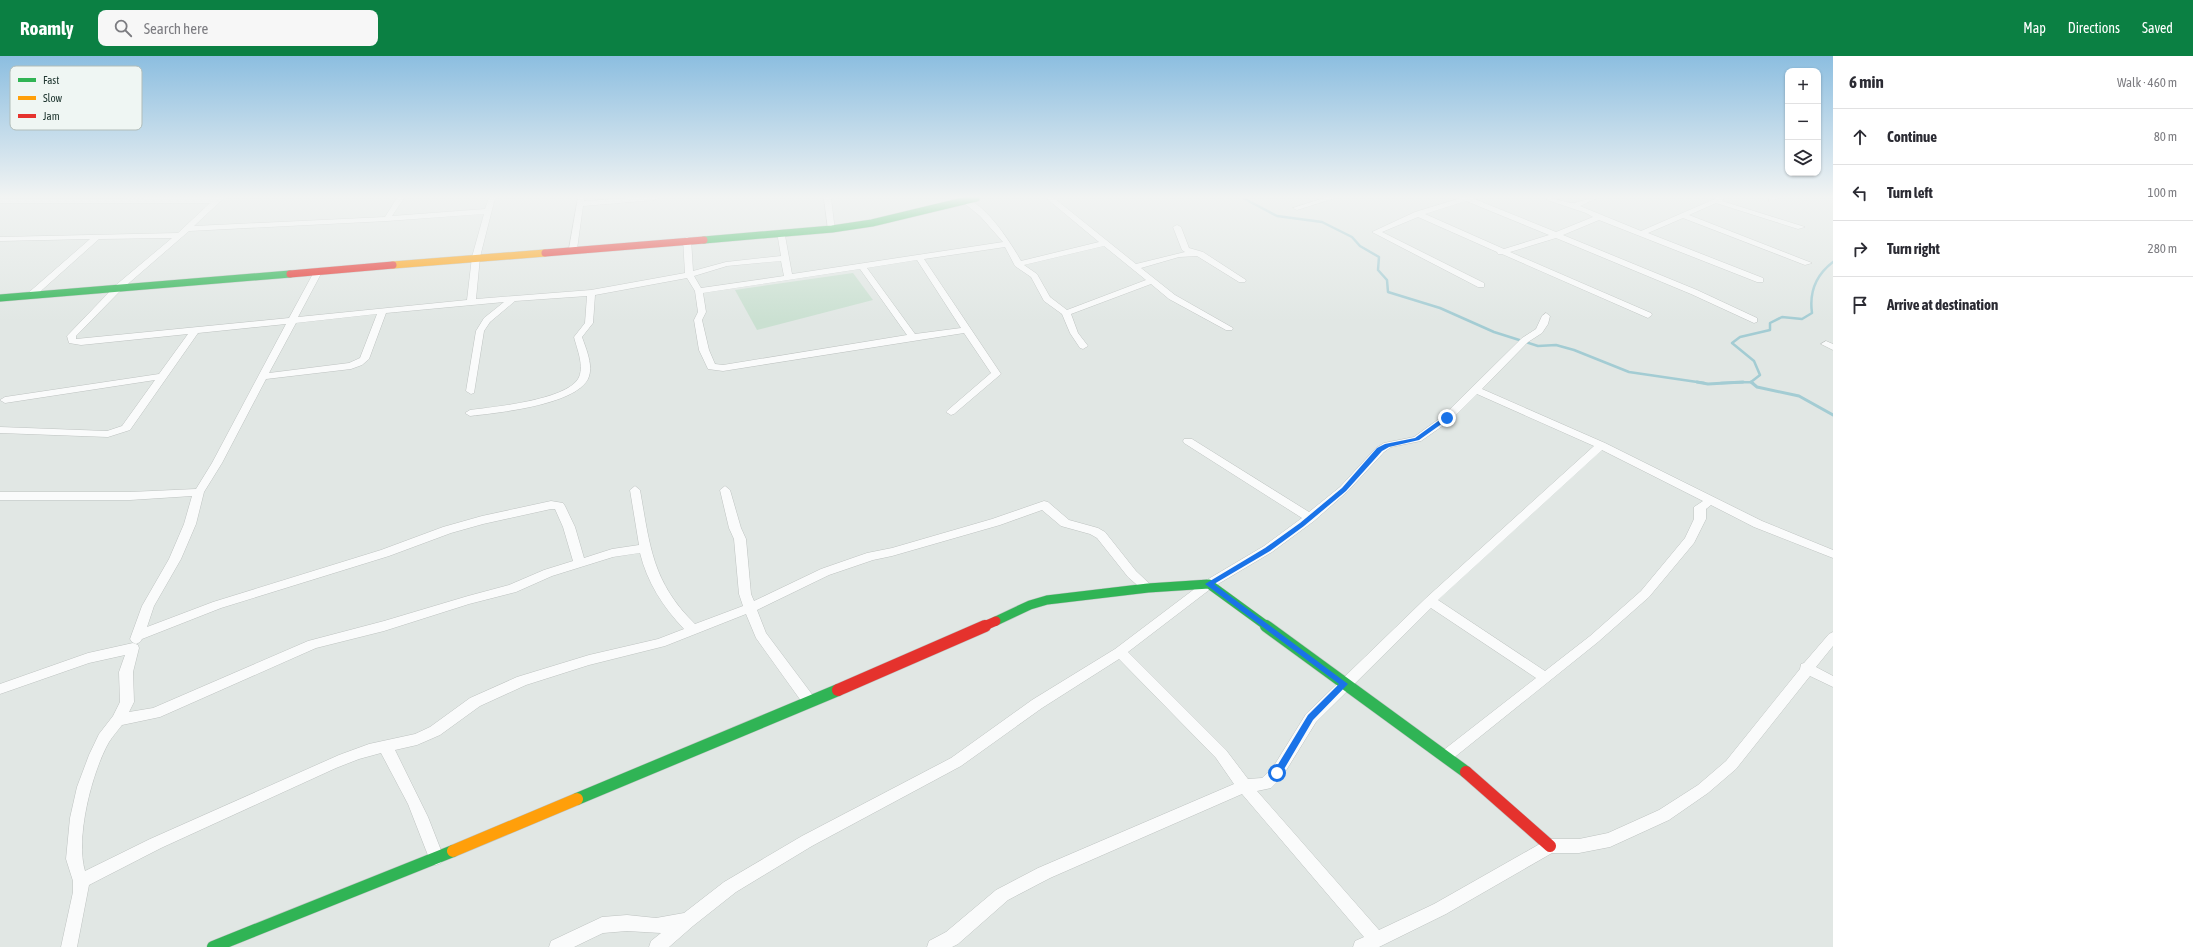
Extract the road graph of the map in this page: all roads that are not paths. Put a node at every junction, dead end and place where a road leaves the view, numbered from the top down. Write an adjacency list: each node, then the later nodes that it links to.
1 (687, 239): 30 (street)
2 (94, 240): 39 (street)
3 (175, 240): 36 (street)
4 (481, 240): 22 (street)
5 (574, 240): 19 (street)
6 (680, 240): 19 (street)
7 (782, 240): 23 (street)
8 (1004, 240): 18 (street)
9 (1101, 240): 17 (street)
10 (1181, 240): 21 (street)
11 (1390, 240): 35 (street)
12 (1474, 240): 20 (street)
13 (1542, 240): 20 (street)
14 (1568, 240): 48 (street)
15 (1656, 240): 33 (street)
16 (1746, 240): 25 (street)
17 (1105, 243): 26 (street); 28 (street)
18 (1008, 244): 24 (street); 26 (street)
19 (573, 249): 22 (street)
20 (1501, 252): 45 (street)
21 (1200, 254): 28 (street); 32 (street)
22 (476, 257): 29 (street); 42 (street)
23 (785, 258): 30 (street); 31 (street)
24 (919, 258): 27 (street); 51 (street)
25 (1808, 263)
26 (1018, 264): 44 (street)
27 (862, 266): 31 (street); 52 (street)
28 (1134, 267): 34 (street)
29 (319, 270): 36 (street); 47 (street)
30 (689, 275): 37 (street); 38 (street)
31 (788, 276): 37 (street)
32 (1242, 280)
33 (1760, 280)
34 (1151, 281): 44 (street); 49 (street)
35 (1481, 285)
36 (119, 287): 39 (street); 50 (street)
37 (699, 291): 52 (street)
38 (591, 293): 41 (street); 61 (street)
39 (30, 296): 40 (street)
40 (0, 298)
41 (514, 298): 42 (street); 58 (street)
42 (472, 302): 43 (street)
43 (383, 310): 47 (street); 55 (street)
44 (1066, 313): 53 (street)
45 (1648, 315)
46 (1546, 316): 57 (street)
47 (292, 320): 50 (street); 55 (street)
48 (1754, 320)
49 (1229, 328)
50 (195, 330): 54 (street)
51 (967, 330): 52 (street); 60 (street)
52 (913, 337)
53 (1083, 346)
54 (164, 376): 59 (street); 62 (street)
55 (262, 377): 67 (street)
56 (0, 390): 59 (street)
57 (1477, 390): 64 (street); 70 (street)
58 (472, 391)
59 (2, 403)
60 (951, 412)
61 (470, 413)
62 (0, 430)
63 (1188, 441): 70 (street)
64 (1601, 444): 69 (street); 76 (street)
65 (635, 490): 71 (street)
66 (725, 490): 77 (street)
67 (199, 492): 68 (street); 80 (street)
68 (0, 496)
69 (1710, 501): 72 (street); 83 (street)
70 (1310, 518): 74 (street)
71 (646, 548): 73 (street); 78 (street)
72 (1833, 554)
73 (580, 563): 80 (street); 88 (street)
74 (1209, 584): 75 (street); 81 (street); 85 (street)
75 (1148, 588): 77 (street); 87 (street)
76 (1430, 601): 83 (street); 85 (street)
77 (750, 608): 78 (street); 87 (street)
78 (694, 631): 89 (street)
79 (1833, 637): 82 (street)
80 (135, 642): 86 (street); 88 (street)
81 (1120, 652): 91 (street); 95 (street)
82 (1806, 668): 84 (street); 92 (street)
83 (1546, 678): 90 (street)
84 (1833, 682)
85 (1344, 684): 90 (street); 91 (street)
86 (0, 688)
87 (809, 701): 93 (street)
88 (118, 720): 94 (street)
89 (385, 747): 93 (street); 94 (street)
90 (1446, 756): 92 (street)
91 (1244, 786): 96 (street); 101 (street)
92 (1550, 846): 96 (street)
93 (436, 858): 98 (street)
94 (81, 881): 97 (street)
95 (687, 920): 99 (street); 100 (street)
96 (1376, 939): 102 (street)
97 (69, 947)
98 (213, 947)
99 (557, 947)
100 (657, 947)
101 (935, 947)
102 (1361, 947)

